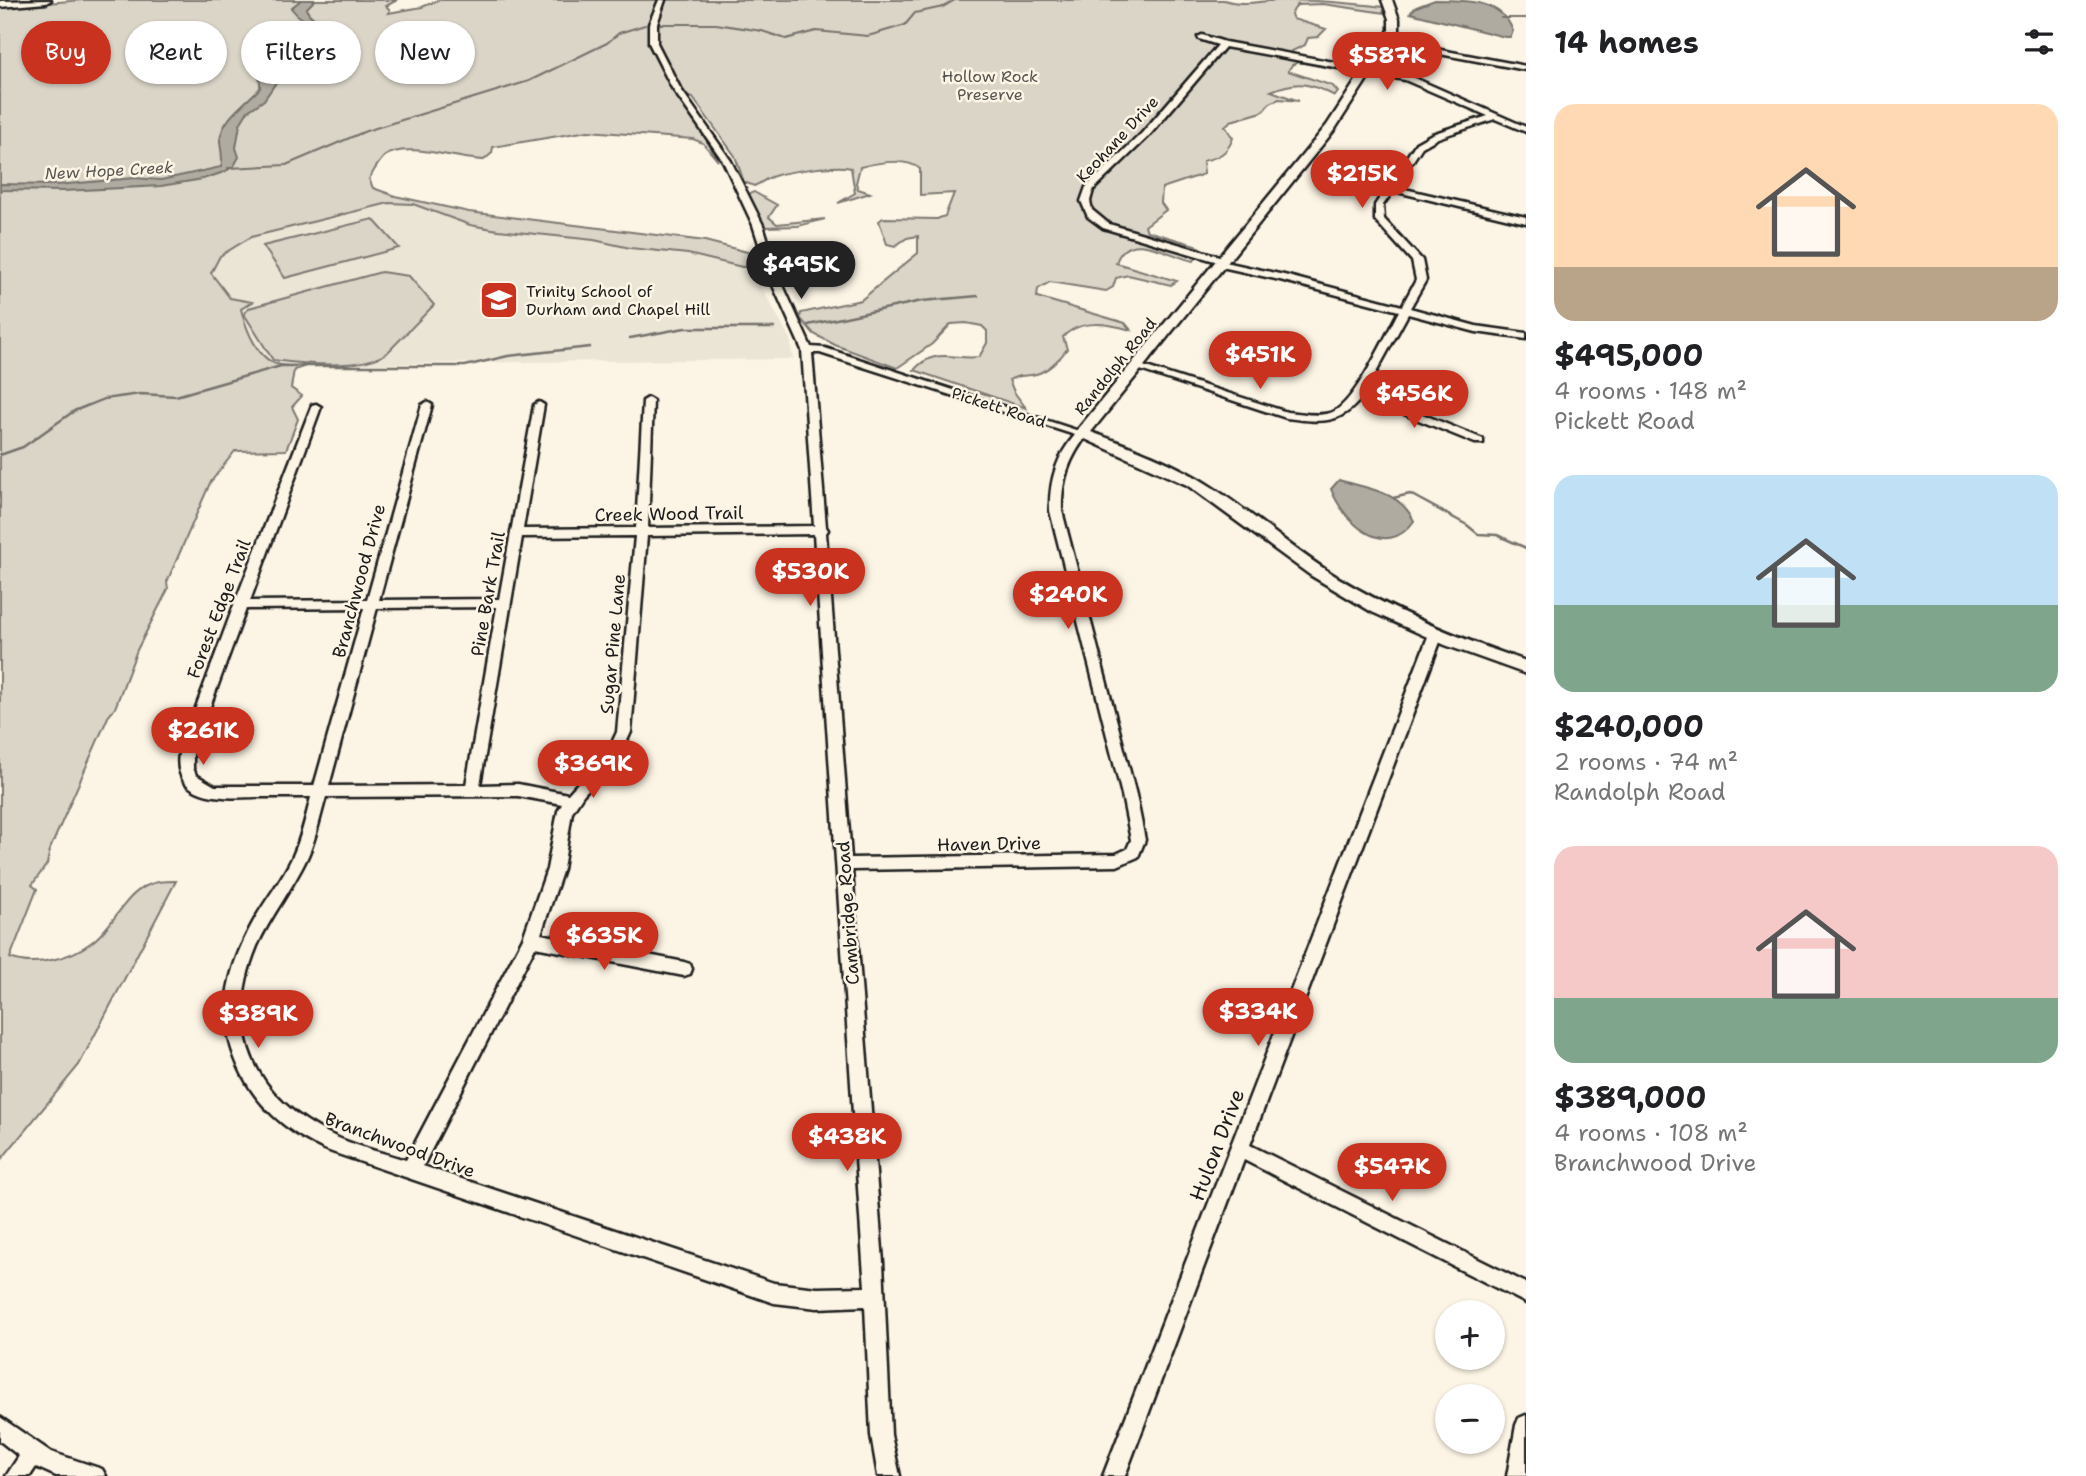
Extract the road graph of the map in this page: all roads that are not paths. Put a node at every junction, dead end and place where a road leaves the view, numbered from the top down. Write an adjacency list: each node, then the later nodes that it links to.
1 (46, 0): 4 (main road)
2 (662, 0): 17 (street)
3 (1387, 0): 6 (street, Randolph Road)
4 (0, 4)
5 (1202, 37): 7 (street)
6 (1388, 42): 8 (street); 9 (street, Randolph Road)
7 (1223, 44): 9 (street); 14 (street, Keohane Drive)
8 (1526, 68)
9 (1369, 72): 10 (street); 14 (street, Randolph Road)
10 (1493, 117): 11 (street); 12 (street)
11 (1526, 130)
12 (1390, 188): 13 (street); 15 (street)
13 (1526, 220)
14 (1223, 260): 15 (street, Keohane Drive); 18 (street, Randolph Road)
15 (1406, 310): 16 (street, Keohane Drive); 19 (street)
16 (1526, 336)
17 (807, 350): 24 (street, Pickett Road); 26 (street, Cambridge Road)
18 (1136, 367): 19 (street); 24 (street, Randolph Road)
19 (1360, 392): 25 (street)
20 (648, 401): 27 (street, Sugar Pine Lane)
21 (539, 404): 28 (street, Pine Bark Trail)
22 (427, 405): 30 (street, Branchwood Drive)
23 (316, 407): 31 (street, Forest Edge Trail)
24 (1082, 434): 32 (street, Pickett Road); 37 (street, Randolph Road)
25 (1479, 441)
26 (822, 530): 27 (street, Creek Wood Trail); 38 (street, Cambridge Road)
27 (642, 532): 28 (street, Creek Wood Trail); 36 (street, Sugar Pine Lane)
28 (517, 533): 29 (street, Pine Bark Trail)
29 (505, 603): 30 (street); 34 (street, Pine Bark Trail)
30 (373, 604): 31 (street); 35 (street, Branchwood Drive)
31 (240, 605): 35 (street, Forest Edge Trail)
32 (1436, 634): 33 (street, Pickett Road); 41 (street, Hulon Drive)
33 (1526, 668)
34 (472, 790): 35 (street, Forest Edge Trail); 36 (street, Forest Edge Trail)
35 (322, 791): 42 (street, Branchwood Drive)
36 (571, 800): 39 (street, Sugar Pine Lane)
37 (1133, 853): 38 (street, Haven Drive)
38 (844, 864): 44 (street, Cambridge Road)
39 (531, 939): 40 (street); 42 (street, Sugar Pine Lane)
40 (684, 969)
41 (1240, 1149): 43 (street); 51 (street, Hulon Drive)
42 (411, 1170): 44 (street, Branchwood Drive)
43 (1526, 1293)
44 (875, 1296): 50 (street, Cambridge Road)
45 (1526, 1425): 52 (street)
46 (0, 1427): 47 (street)
47 (33, 1454): 48 (street); 49 (street)
48 (17, 1476)
49 (95, 1476)
50 (889, 1476)
51 (1114, 1476)
52 (1518, 1476)

